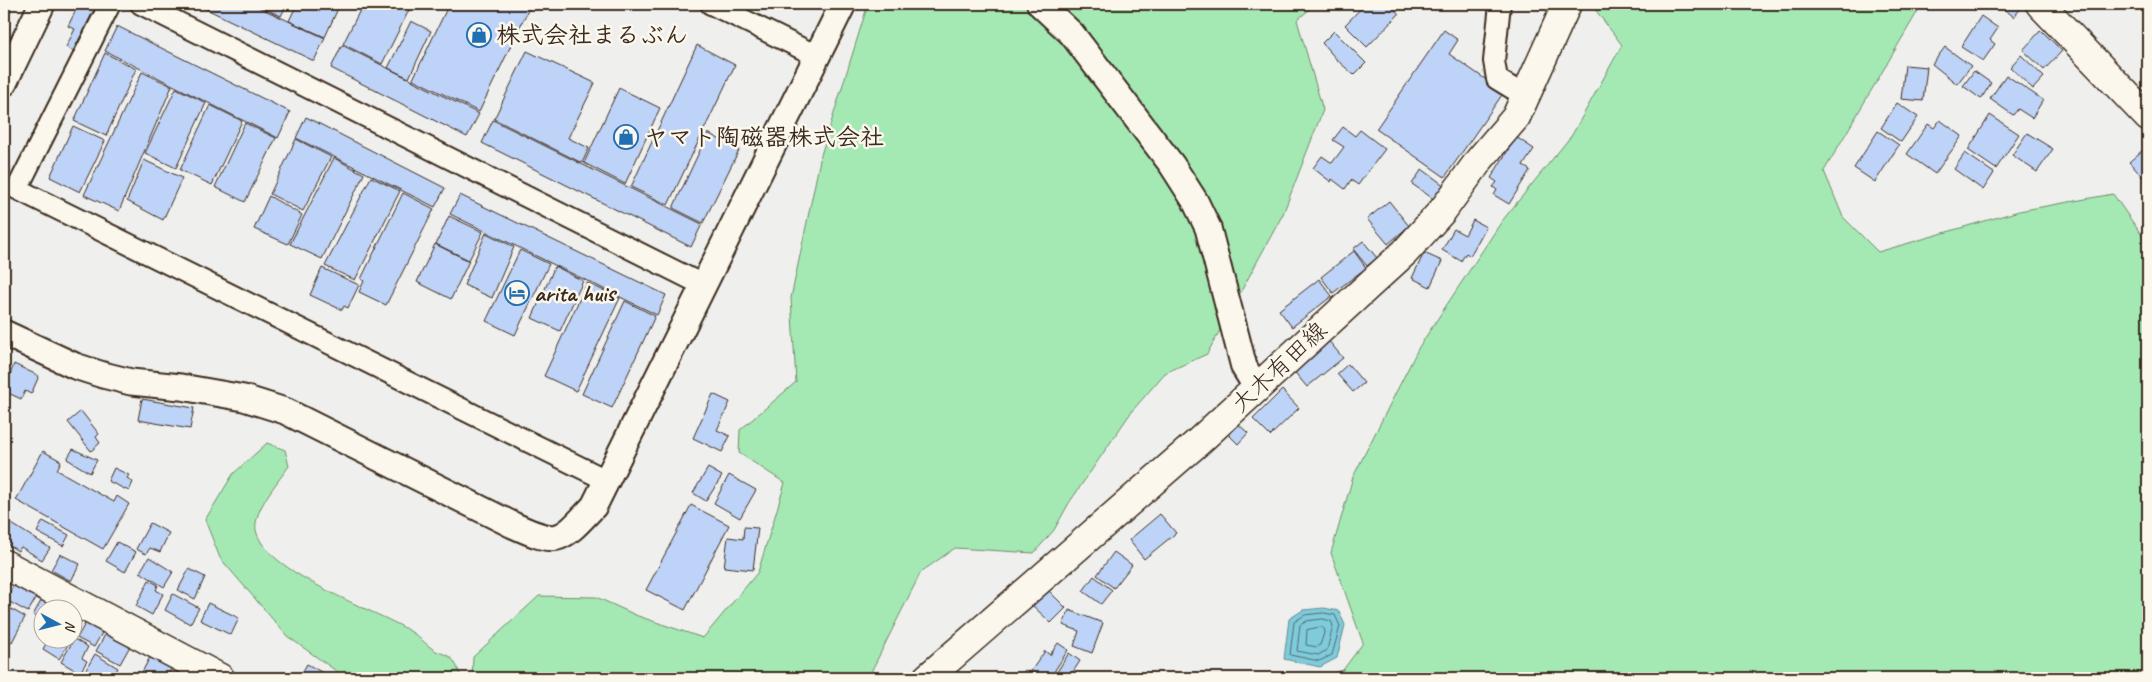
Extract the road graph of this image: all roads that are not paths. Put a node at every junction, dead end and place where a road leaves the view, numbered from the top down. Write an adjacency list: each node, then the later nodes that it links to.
1 (42, 4): 11 (street)
2 (110, 4): 17 (street)
3 (142, 4): 14 (street)
4 (711, 4): 10 (street)
5 (843, 4): 10 (street)
6 (1040, 4): 16 (street)
7 (1500, 4): 12 (street)
8 (1567, 4): 12 (main road, 大木有田線)
9 (2040, 4): 13 (main road)
10 (817, 56): 14 (street)
11 (4, 83)
12 (1525, 96): 16 (main road, 大木有田線)
13 (2148, 117)
14 (703, 285): 17 (street)
15 (4, 333): 17 (street)
16 (1257, 388): 20 (main road, 大木有田線)
17 (606, 480)
18 (4, 564): 19 (main road)
19 (220, 678)
20 (927, 678)

